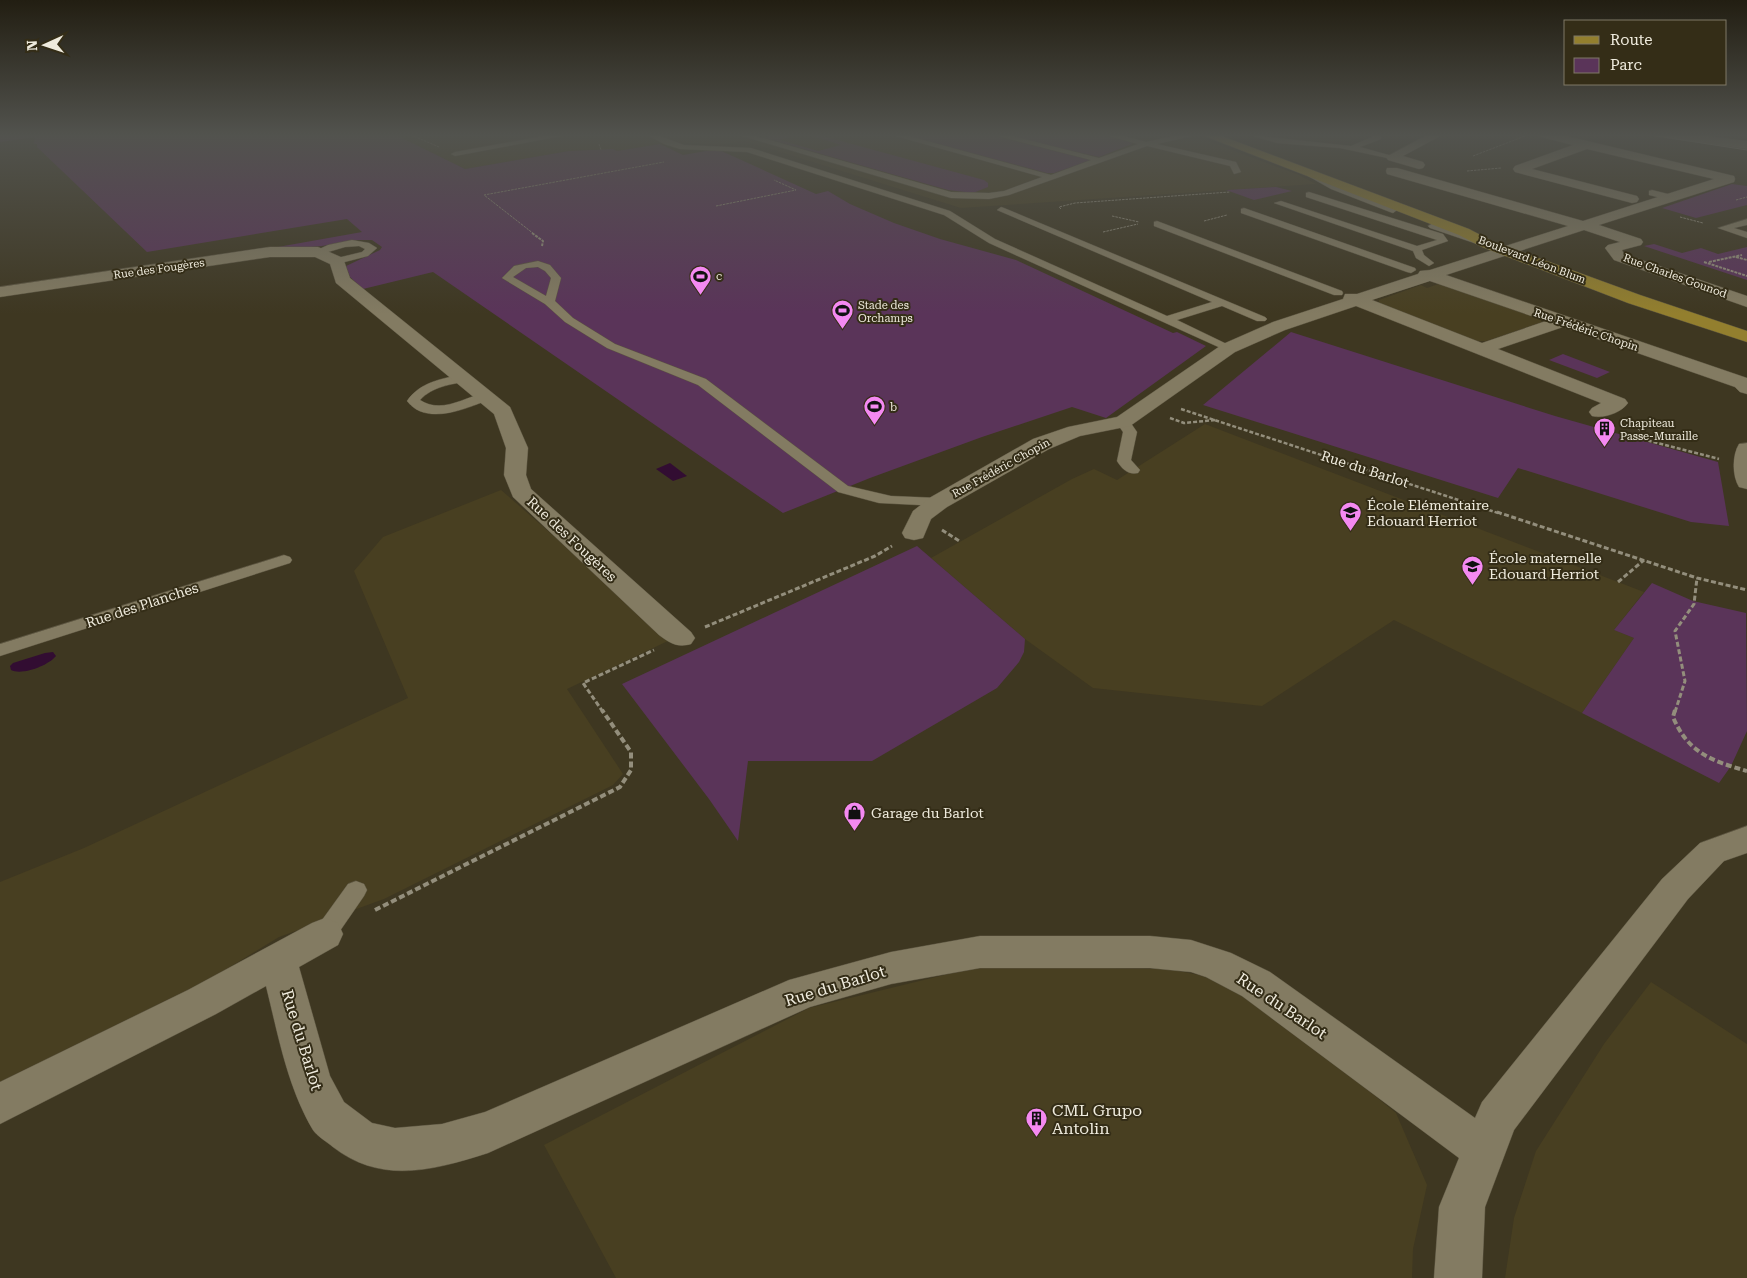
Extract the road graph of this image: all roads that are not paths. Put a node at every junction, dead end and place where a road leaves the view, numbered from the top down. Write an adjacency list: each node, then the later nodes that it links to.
1 (889, 195): 37 (lane)
2 (949, 195): 3 (lane)
3 (997, 195)
4 (1309, 195): 24 (lane)
5 (1365, 195): 26 (main road, Boulevard Léon Blum)
6 (1377, 195): 22 (main road, Boulevard Léon Blum)
7 (1488, 195): 18 (street)
8 (1616, 195): 13 (street)
9 (1644, 195): 13 (street, Rue Frédéric Chopin)
10 (1661, 195): 12 (lane)
11 (1685, 195): 12 (street, Rue Frédéric Chopin)
12 (1673, 198): 17 (street, Rue Frédéric Chopin)
13 (1632, 199): 17 (street, Rue Frédéric Chopin)
14 (1278, 203): 24 (lane, Rue Frédéric Chopin)
15 (1001, 210): 35 (lane)
16 (1244, 211): 28 (lane)
17 (1587, 216): 18 (street, Rue Charles Gounod); 23 (street, Rue Frédéric Chopin); 34 (street, Rue Charles Gounod)
18 (1567, 220): 22 (street, Rue Frédéric Chopin)
19 (1747, 222): 21 (lane)
20 (1157, 224): 31 (lane)
21 (1747, 235)
22 (1505, 244): 23 (street, Rue Frédéric Chopin); 26 (street, Rue Frédéric Chopin); 41 (main road, Boulevard Léon Blum)
23 (1524, 244): 40 (main road, Boulevard Léon Blum)
24 (1417, 249): 29 (lane, Rue Frédéric Chopin)
25 (318, 252): 27 (street, Rue des Fougères); 27 (lane, Rue des Fougères); 30 (street, Rue des Fougères)
26 (1483, 252): 29 (street, Rue Frédéric Chopin); 29 (street, Rue Frédéric Chopin)
27 (338, 261): 44 (street, Rue des Fougères)
28 (1412, 270): 29 (street, Rue Frédéric Chopin); 31 (street, Rue Frédéric Chopin)
29 (1430, 270): 32 (street, Rue Frédéric Chopin); 38 (street, Rue Frédéric Chopin)
30 (0, 292)
31 (1338, 293): 32 (street); 36 (street, Rue Frédéric Chopin)
32 (1357, 300): 39 (street, Rue Frédéric Chopin); 43 (street)
33 (549, 302): 33 (lane); 50 (lane)
34 (1747, 302)
35 (1222, 303): 36 (lane); 37 (lane)
36 (1261, 319): 39 (street); 42 (street, Rue Frédéric Chopin)
37 (1166, 320): 42 (lane)
38 (1562, 321): 43 (street); 45 (street, Rue Frédéric Chopin)
39 (1279, 326): 42 (street, Rue Frédéric Chopin)
40 (1747, 327)
41 (1747, 337)
42 (1229, 348): 48 (street, Rue Frédéric Chopin)
43 (1482, 349): 47 (street)
44 (463, 378): 46 (street, Rue des Fougères); 46 (lane)
45 (1744, 385)
46 (484, 397): 53 (street, Rue des Fougères)
47 (1599, 412)
48 (1125, 426): 49 (lane); 50 (street, Rue Frédéric Chopin)
49 (1132, 470)
50 (939, 502): 51 (street, Rue Frédéric Chopin)
51 (914, 533)
52 (284, 560): 54 (lane, Rue des Planches)
53 (681, 638)
54 (0, 650)
55 (1747, 839): 60 (street)
56 (356, 890): 57 (lane)
57 (325, 934): 58 (street)
58 (278, 961): 59 (street); 60 (street, Rue du Barlot)
59 (0, 1104)
60 (1484, 1150): 61 (street)
61 (1458, 1278)

